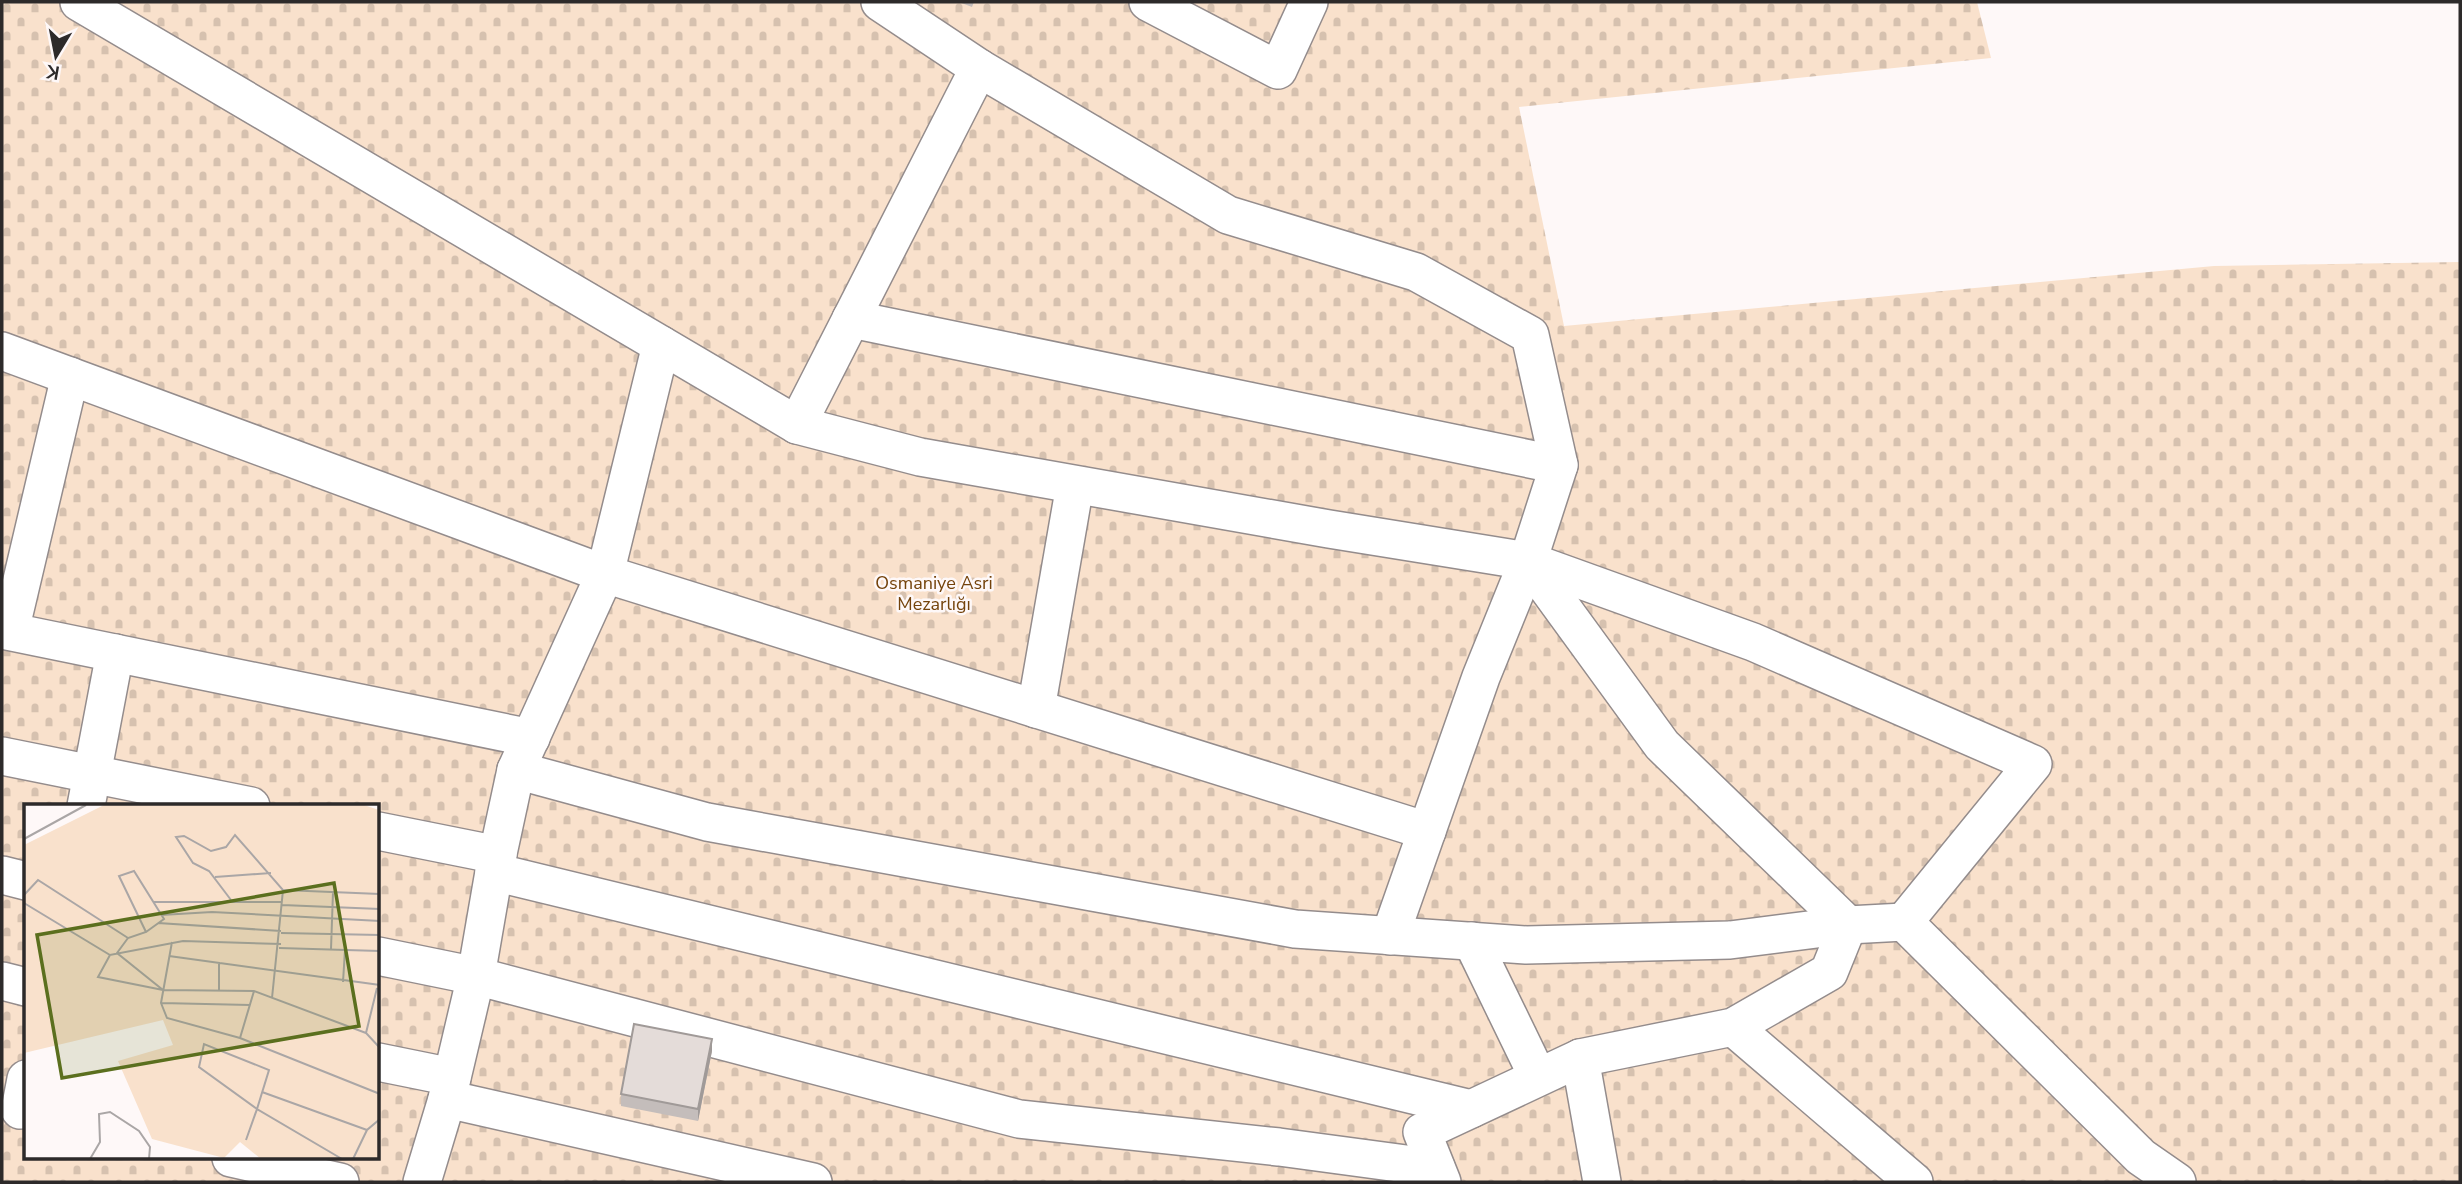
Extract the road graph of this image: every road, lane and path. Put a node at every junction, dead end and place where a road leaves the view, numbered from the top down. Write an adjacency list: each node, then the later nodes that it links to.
1 (79, 2): 7 (street)
2 (880, 2): 5 (street)
3 (1148, 2): 4 (street)
4 (1309, 2)
5 (979, 68): 6 (street); 11 (street)
6 (851, 319): 10 (street); 11 (street)
7 (662, 345): 10 (street); 14 (street)
8 (2, 351): 9 (street)
9 (70, 376): 14 (street); 15 (street)
10 (797, 425): 12 (street)
11 (1559, 465): 13 (street)
12 (1075, 485): 13 (street); 17 (street)
13 (1528, 561): 22 (street); 27 (street); 28 (street)
14 (605, 574): 17 (street); 18 (street)
15 (6, 631): 16 (street)
16 (115, 653): 18 (street); 20 (street)
17 (1036, 709): 22 (street)
18 (524, 754): 24 (street); 29 (street)
19 (2, 756): 20 (street)
20 (90, 790): 21 (street)
21 (231, 804)
22 (1427, 831): 29 (street)
23 (380, 832): 24 (street)
24 (496, 864): 32 (street); 40 (street)
25 (2, 875): 26 (street)
26 (24, 880)
27 (1904, 922): 28 (street); 48 (street)
28 (1848, 925): 30 (street); 35 (street)
29 (1390, 936): 30 (street)
30 (1472, 941): 38 (street)
31 (380, 956): 32 (street)
32 (476, 976): 39 (street); 42 (street)
33 (2, 981): 34 (street)
34 (24, 986)
35 (1733, 1027): 36 (street); 47 (street)
36 (1580, 1058): 38 (street); 46 (street)
37 (380, 1063): 39 (street)
38 (1538, 1077): 40 (street)
39 (450, 1088): 44 (street); 45 (street)
40 (1471, 1109): 42 (street)
41 (240, 1160): 43 (street)
42 (1439, 1175)
43 (340, 1182)
44 (422, 1182)
45 (813, 1182)
46 (1602, 1182)
47 (1914, 1182)
48 (2177, 1182)

